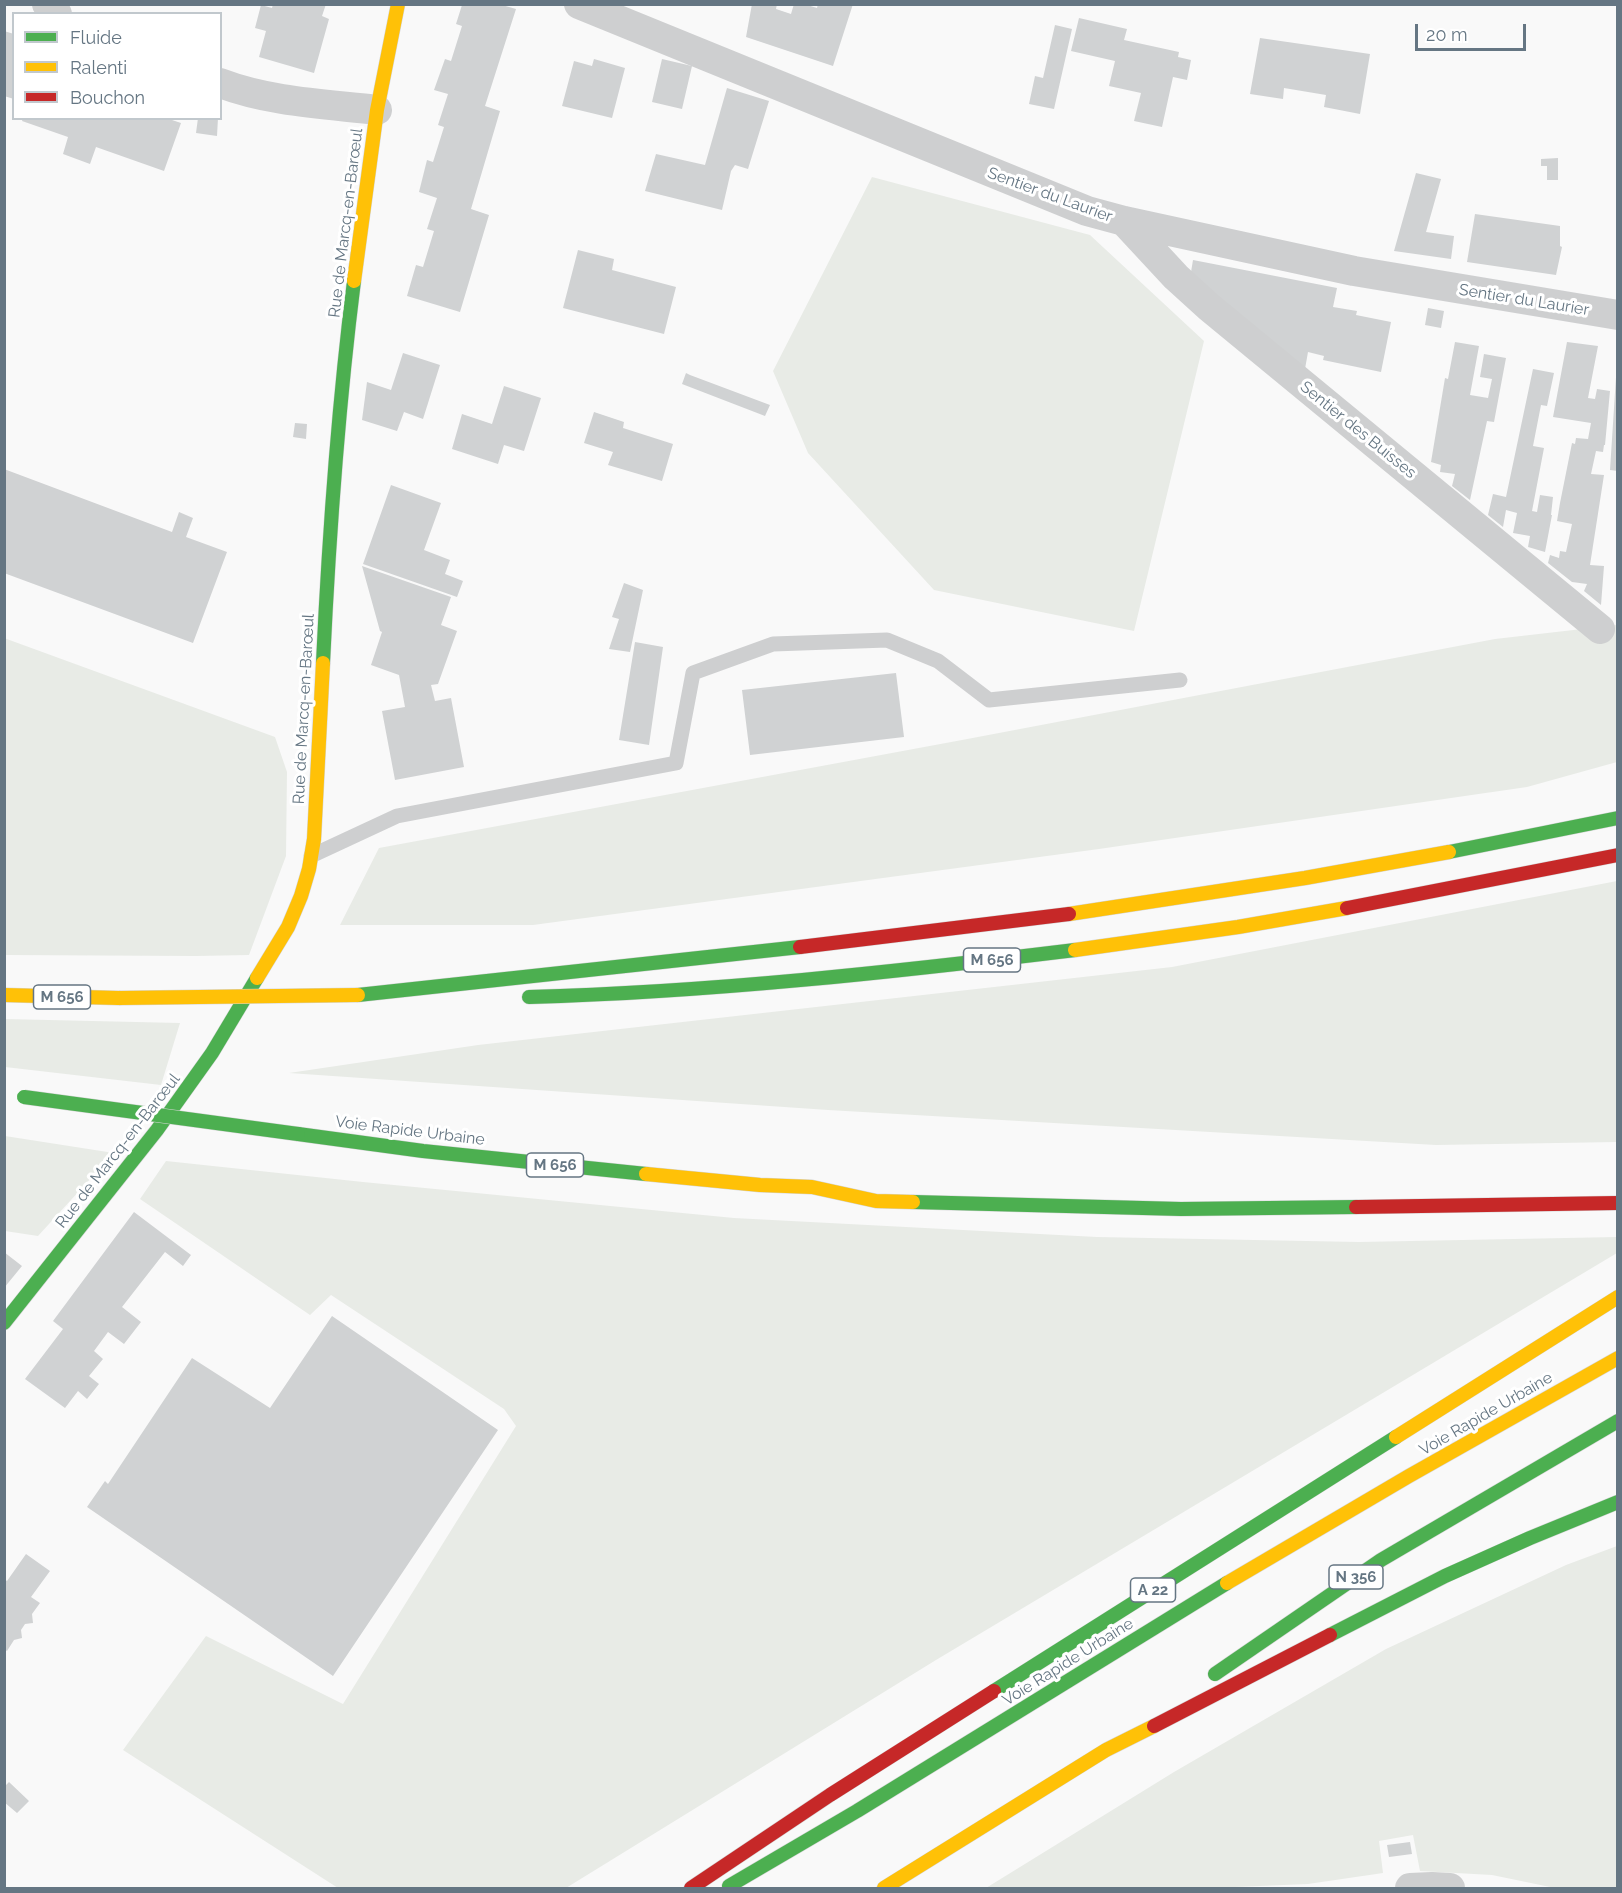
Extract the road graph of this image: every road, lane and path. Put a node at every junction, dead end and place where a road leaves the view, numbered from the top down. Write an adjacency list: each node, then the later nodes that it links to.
1 (398, 4): 4 (main road, Rue de Marcq-en-Barœul)
2 (579, 4): 5 (street, Sentier du Laurier)
3 (222, 84): 4 (street)
4 (377, 110): 11 (main road, Rue de Marcq-en-Barœul)
5 (1124, 221): 6 (street, Sentier du Laurier); 7 (street, Sentier des Buisses)
6 (1617, 315)
7 (1599, 629)
8 (1180, 680): 11 (lane)
9 (1617, 818): 13 (main road)
10 (1617, 855): 15 (main road, M 656)
11 (311, 856): 21 (main road, Rue de Marcq-en-Barœul)
12 (4, 995): 13 (main road, M 656, bridge)
13 (358, 995): 14 (main road, M 656)
14 (466, 997)
15 (514, 997)
16 (19, 1096): 18 (main road, Voie Rapide Urbaine / M 656, bridge)
17 (855, 1183): 18 (main road)
18 (813, 1188): 19 (main road)
19 (1617, 1203)
20 (1617, 1298): 28 (main road, A 22)
21 (4, 1323)
22 (1617, 1358): 29 (main road, Voie Rapide Urbaine)
23 (1617, 1421): 25 (main road, N 356)
24 (1617, 1502): 27 (main road)
25 (1204, 1682)
26 (1184, 1696): 27 (main road)
27 (1106, 1750): 30 (main road)
28 (691, 1888)
29 (724, 1888)
30 (884, 1888)
31 (1410, 1888): 32 (street)
32 (1450, 1888)

